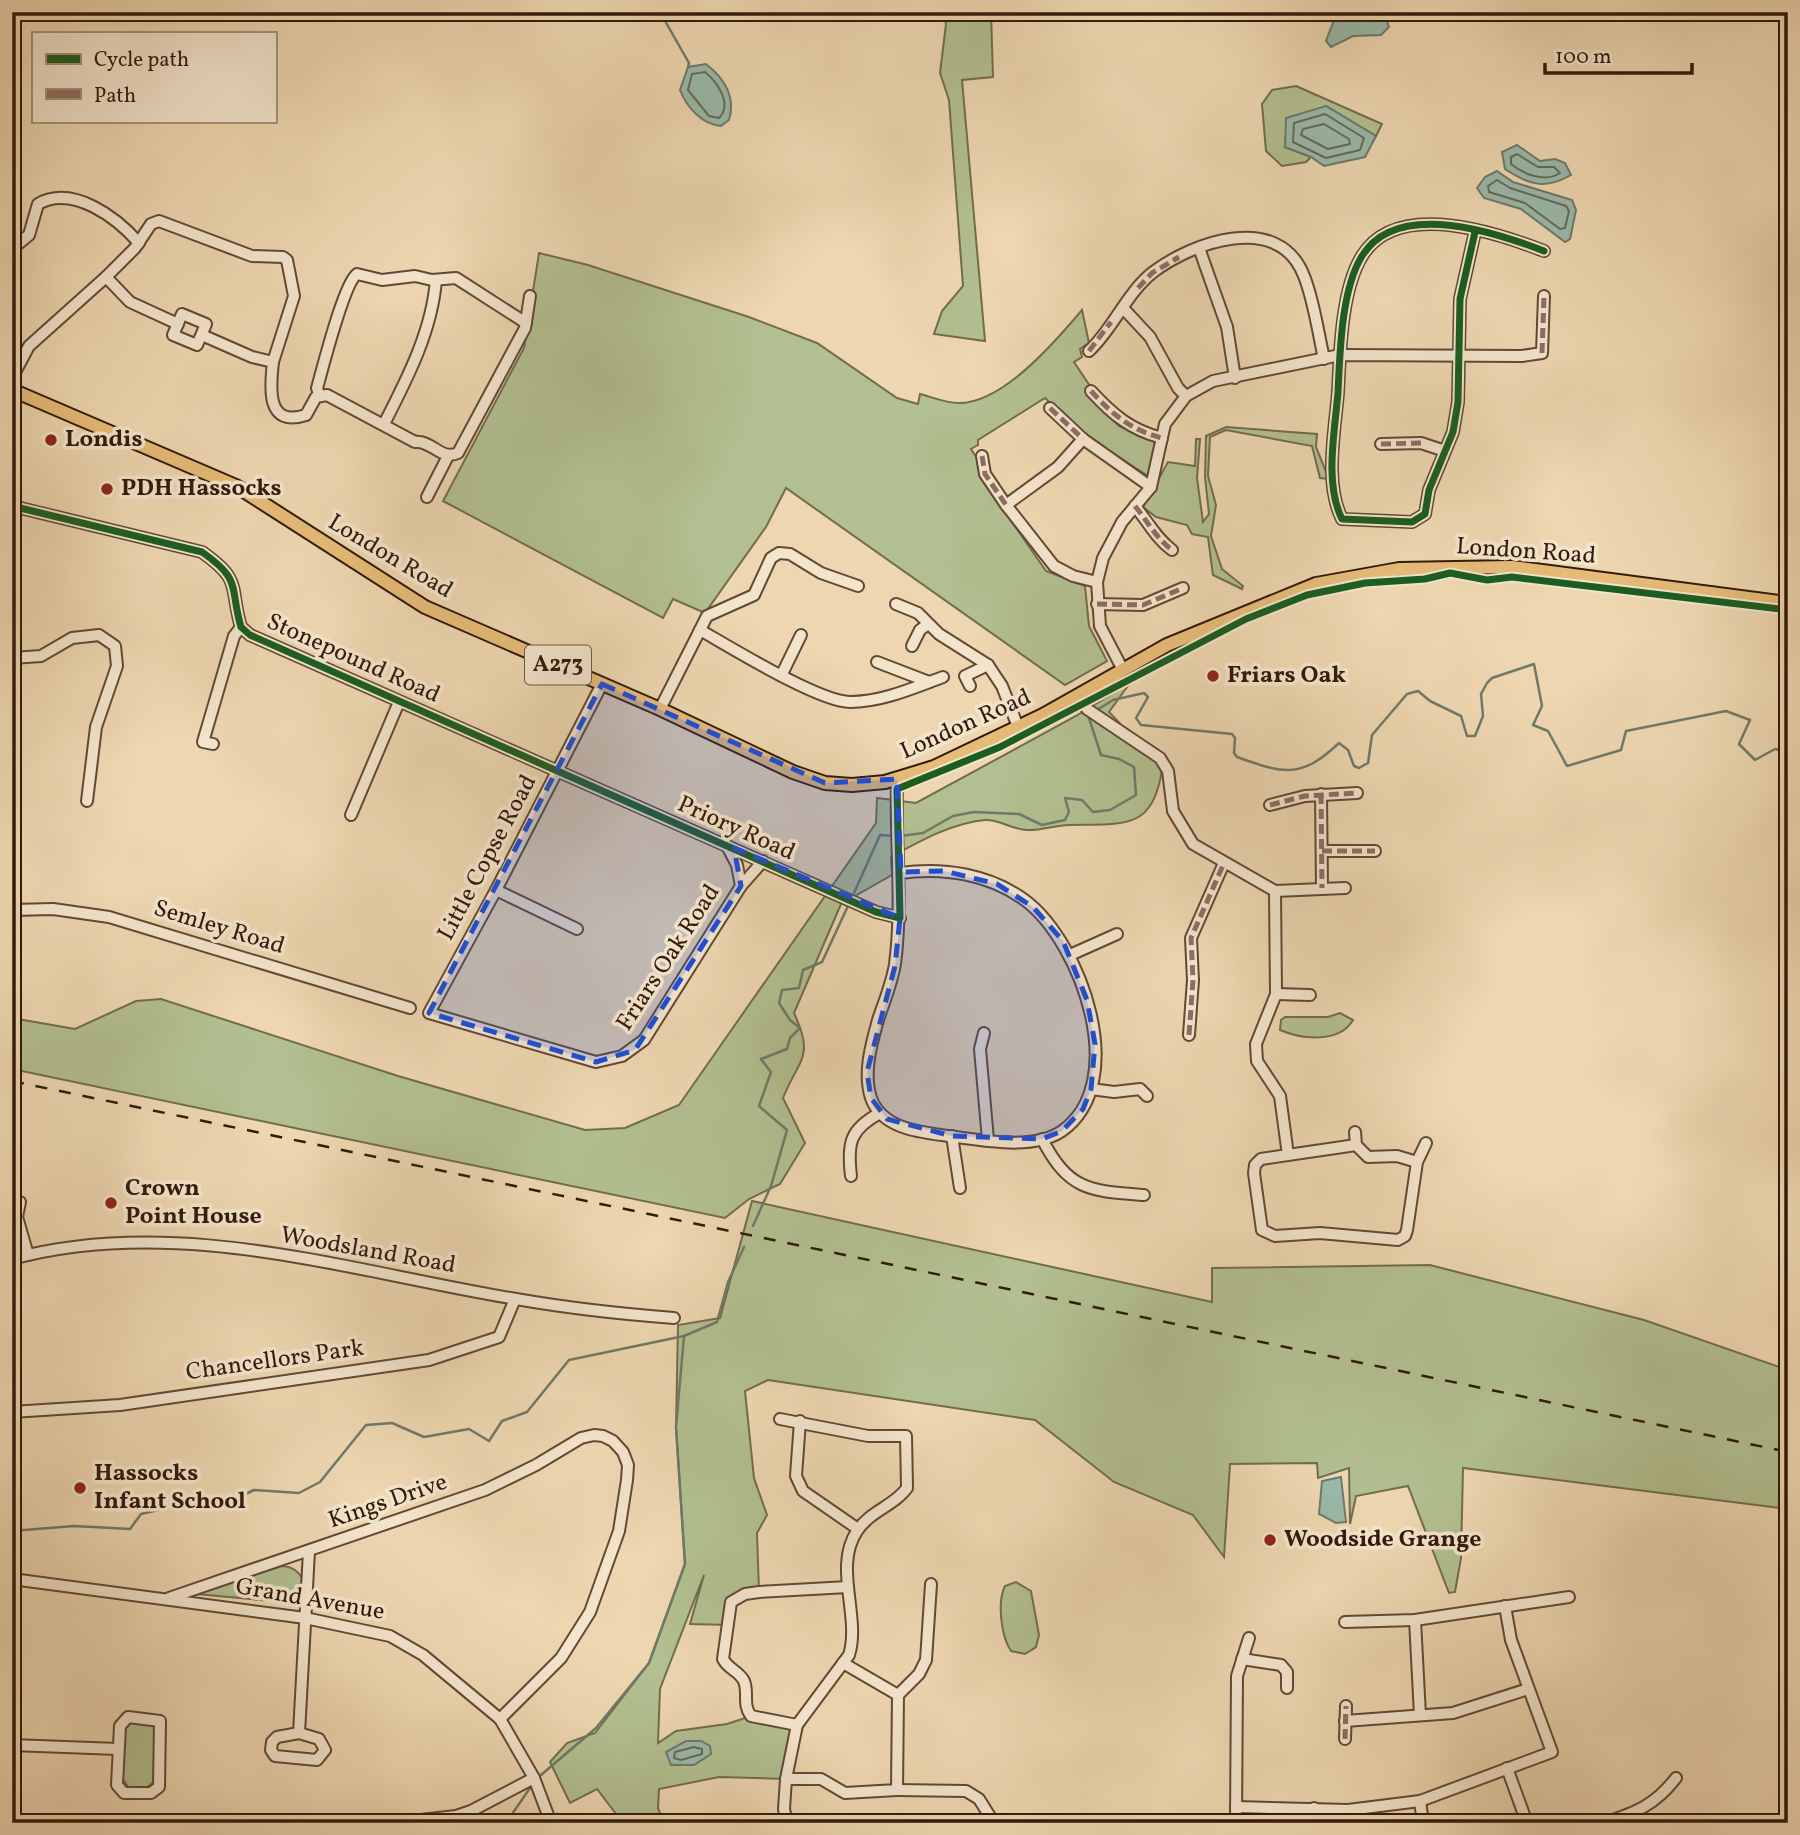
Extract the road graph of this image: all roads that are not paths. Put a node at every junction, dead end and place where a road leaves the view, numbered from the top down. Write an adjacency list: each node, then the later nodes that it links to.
1 (1475, 232): 5 (street); 15 (street); 16 (street)
2 (139, 243): 3 (street); 6 (street); 18 (street)
3 (13, 248)
4 (1199, 248): 10 (street); 17 (street); 20 (street)
5 (1544, 251)
6 (106, 277): 12 (street); 19 (street)
7 (436, 280): 11 (street); 23 (street); 26 (street)
8 (530, 296): 11 (street)
9 (1544, 296): 16 (street)
10 (1123, 308): 14 (street); 24 (street)
11 (526, 323): 31 (street)
12 (178, 324): 13 (street); 13 (street)
13 (202, 335): 18 (street)
14 (1089, 351)
15 (1340, 355): 16 (street); 17 (street); 30 (street)
16 (1460, 356): 30 (street)
17 (1324, 359): 20 (street)
18 (274, 362): 23 (street)
19 (12, 378)
20 (1235, 378): 24 (street)
21 (12, 390): 57 (main road, London Road / A273)
22 (1091, 391): 27 (street)
23 (319, 394): 26 (street)
24 (1186, 396): 27 (street)
25 (1050, 408): 28 (street)
26 (384, 424): 31 (street)
27 (1162, 438): 33 (street)
28 (1083, 439): 33 (street); 35 (street)
29 (1381, 444): 30 (street)
30 (1444, 451)
31 (448, 456): 34 (street)
32 (982, 456): 35 (street)
33 (1151, 487): 37 (street)
34 (427, 497)
35 (1006, 505): 39 (street)
36 (12, 506): 46 (street, Stonepound Road)
37 (1135, 506): 38 (street); 39 (street)
38 (1172, 550)
39 (1097, 582): 44 (street)
40 (858, 586): 47 (street)
41 (1183, 588): 44 (street)
42 (1788, 603): 53 (main road, London Road / A273)
43 (896, 604): 45 (street)
44 (1097, 604): 53 (street)
45 (928, 624): 49 (street); 52 (street)
46 (241, 627): 60 (street, Stonepound Road); 63 (street)
47 (700, 630): 54 (street); 61 (street)
48 (802, 635): 54 (street)
49 (912, 646)
50 (12, 658): 68 (street)
51 (877, 662): 56 (street)
52 (988, 665): 58 (street); 62 (street)
53 (1123, 670): 59 (main road, London Road / A273)
54 (782, 674): 56 (street)
55 (943, 677): 56 (street)
56 (929, 682)
57 (602, 684): 61 (main road, London Road / A273); 64 (street, Little Copse Road)
58 (970, 687)
59 (1080, 694): 62 (main road, London Road / A273); 75 (street)
60 (399, 702): 64 (street, Stonepound Road); 70 (street)
61 (660, 709): 65 (main road, London Road / A273)
62 (1018, 727): 65 (main road, London Road / A273)
63 (213, 744)
64 (558, 772): 71 (street, Priory Road); 80 (street, Little Copse Road)
65 (897, 779): 76 (street)
66 (1357, 793): 67 (street)
67 (1321, 794): 69 (street); 72 (street)
68 (87, 801)
69 (1270, 805)
70 (351, 815)
71 (726, 844): 74 (street, Priory Road); 77 (street, Friars Oak Road)
72 (1322, 851): 73 (street); 78 (street)
73 (1374, 851)
74 (763, 861): 77 (street, Friars Oak Road); 83 (street, Priory Road)
75 (1224, 863): 81 (street); 92 (street)
76 (900, 873): 83 (street); 86 (street)
77 (741, 886): 90 (street, Friars Oak Road)
78 (1322, 888): 79 (street); 81 (street)
79 (1345, 888)
80 (496, 890): 84 (street); 90 (street, Little Copse Road)
81 (1275, 891): 87 (street)
82 (12, 910): 89 (street, Semley Road)
83 (900, 918): 95 (street)
84 (577, 929)
85 (1117, 934): 86 (street)
86 (1070, 955): 93 (street)
87 (1276, 994): 88 (street); 102 (street)
88 (1310, 995)
89 (411, 1008)
90 (429, 1013)
91 (984, 1033): 99 (street)
92 (1189, 1035)
93 (1091, 1089): 94 (street); 98 (street)
94 (1147, 1096)
95 (880, 1113): 97 (street); 104 (street)
96 (1356, 1132): 101 (street)
97 (952, 1136): 99 (street); 105 (street)
98 (1042, 1139): 99 (street); 106 (street)
99 (988, 1140)
100 (1426, 1143): 103 (street)
101 (1356, 1144): 102 (street); 103 (street)
102 (1288, 1155): 103 (street)
103 (1417, 1162)
104 (851, 1176)
105 (960, 1188)
106 (1144, 1195)
107 (20, 1202): 108 (street)
108 (28, 1255): 109 (street, Woodsland Road); 110 (street, Woodsland Road)
109 (12, 1259)
110 (515, 1299): 111 (street, Woodsland Road); 112 (street, Chancellors Park)
111 (674, 1318)
112 (12, 1412)
113 (780, 1419): 114 (street)
114 (800, 1421): 115 (street); 115 (street)
115 (858, 1529): 119 (street)
116 (309, 1551): 121 (street, Kings Drive); 123 (street); 134 (street, Kings Drive)
117 (12, 1579): 121 (street, Grand Avenue)
118 (931, 1584): 131 (street)
119 (848, 1587): 128 (street); 136 (street)
120 (1569, 1597): 122 (street)
121 (169, 1598): 123 (street, Grand Avenue)
122 (1505, 1606): 124 (street); 130 (street)
123 (305, 1618): 134 (street, Grand Avenue); 137 (street)
124 (1415, 1620): 125 (street); 133 (street)
125 (1345, 1622)
126 (1250, 1638): 127 (street)
127 (1242, 1659): 129 (street); 147 (street)
128 (844, 1663): 131 (street); 136 (street)
129 (1287, 1688)
130 (1528, 1689): 133 (street); 141 (street)
131 (898, 1695): 145 (street)
132 (1346, 1706): 135 (street)
133 (1420, 1715): 135 (street)
134 (500, 1719): 142 (street, Grand Avenue)
135 (1345, 1721): 138 (street)
136 (797, 1725): 144 (street)
137 (299, 1733): 137 (street)
138 (1345, 1739)
139 (12, 1745): 140 (street)
140 (118, 1749): 140 (street)
141 (1507, 1768): 146 (street); 159 (street)
142 (534, 1778): 151 (street); 152 (street, Grand Avenue)
143 (1676, 1778): 150 (street)
144 (786, 1779): 145 (street); 153 (street)
145 (897, 1790): 154 (street)
146 (1420, 1801): 149 (street); 158 (street)
147 (1236, 1807): 148 (street); 155 (street)
148 (1314, 1808): 149 (street); 156 (street)
149 (1348, 1810): 157 (street)
150 (1620, 1820): 160 (street)
151 (394, 1823)
152 (551, 1823)
153 (787, 1823)
154 (993, 1823)
155 (1236, 1823)
156 (1314, 1823)
157 (1349, 1823)
158 (1423, 1823)
159 (1527, 1823)
160 (1604, 1823)

